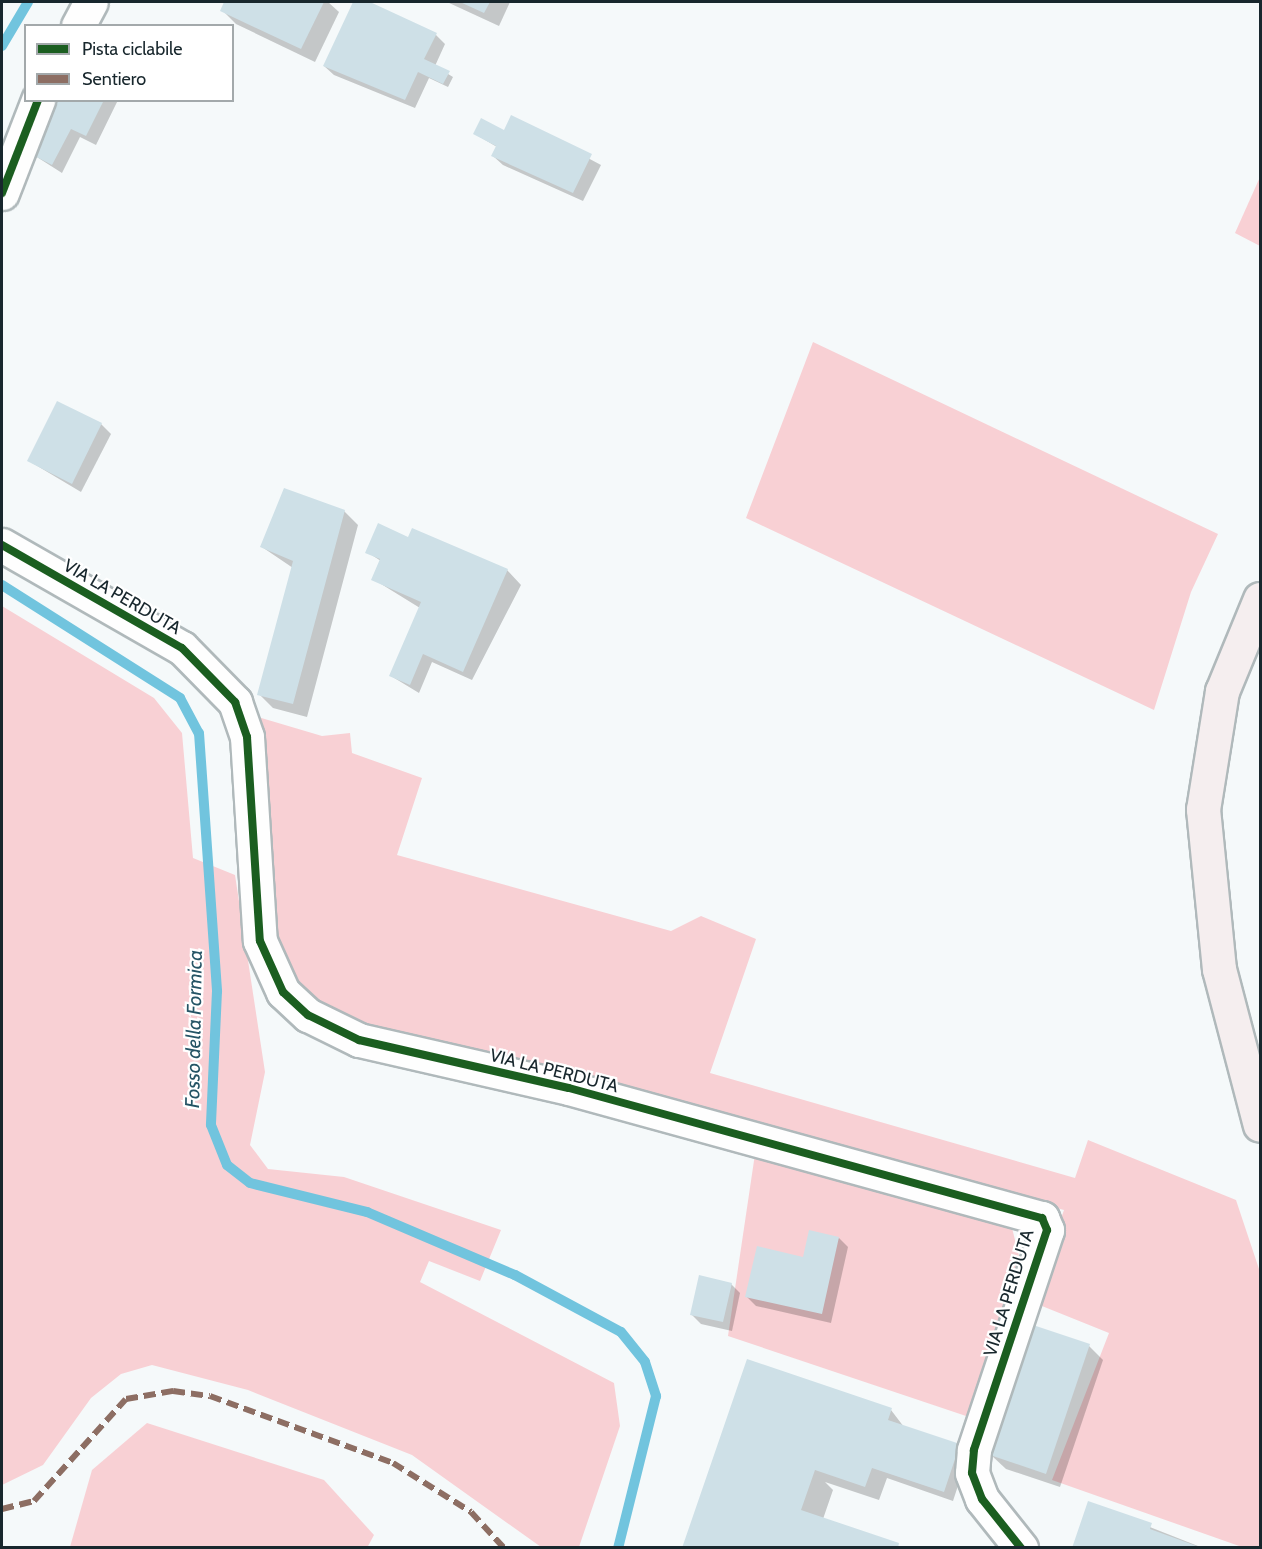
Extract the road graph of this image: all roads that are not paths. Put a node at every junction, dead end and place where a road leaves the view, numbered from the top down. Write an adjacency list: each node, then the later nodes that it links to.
1 (91, 2): 2 (street)
2 (79, 24)
3 (37, 102): 4 (street)
4 (2, 193)
5 (2, 545): 8 (street, VIA LA PERDUTA)
6 (1260, 599): 7 (main road)
7 (1260, 1125)
8 (1021, 1548)

